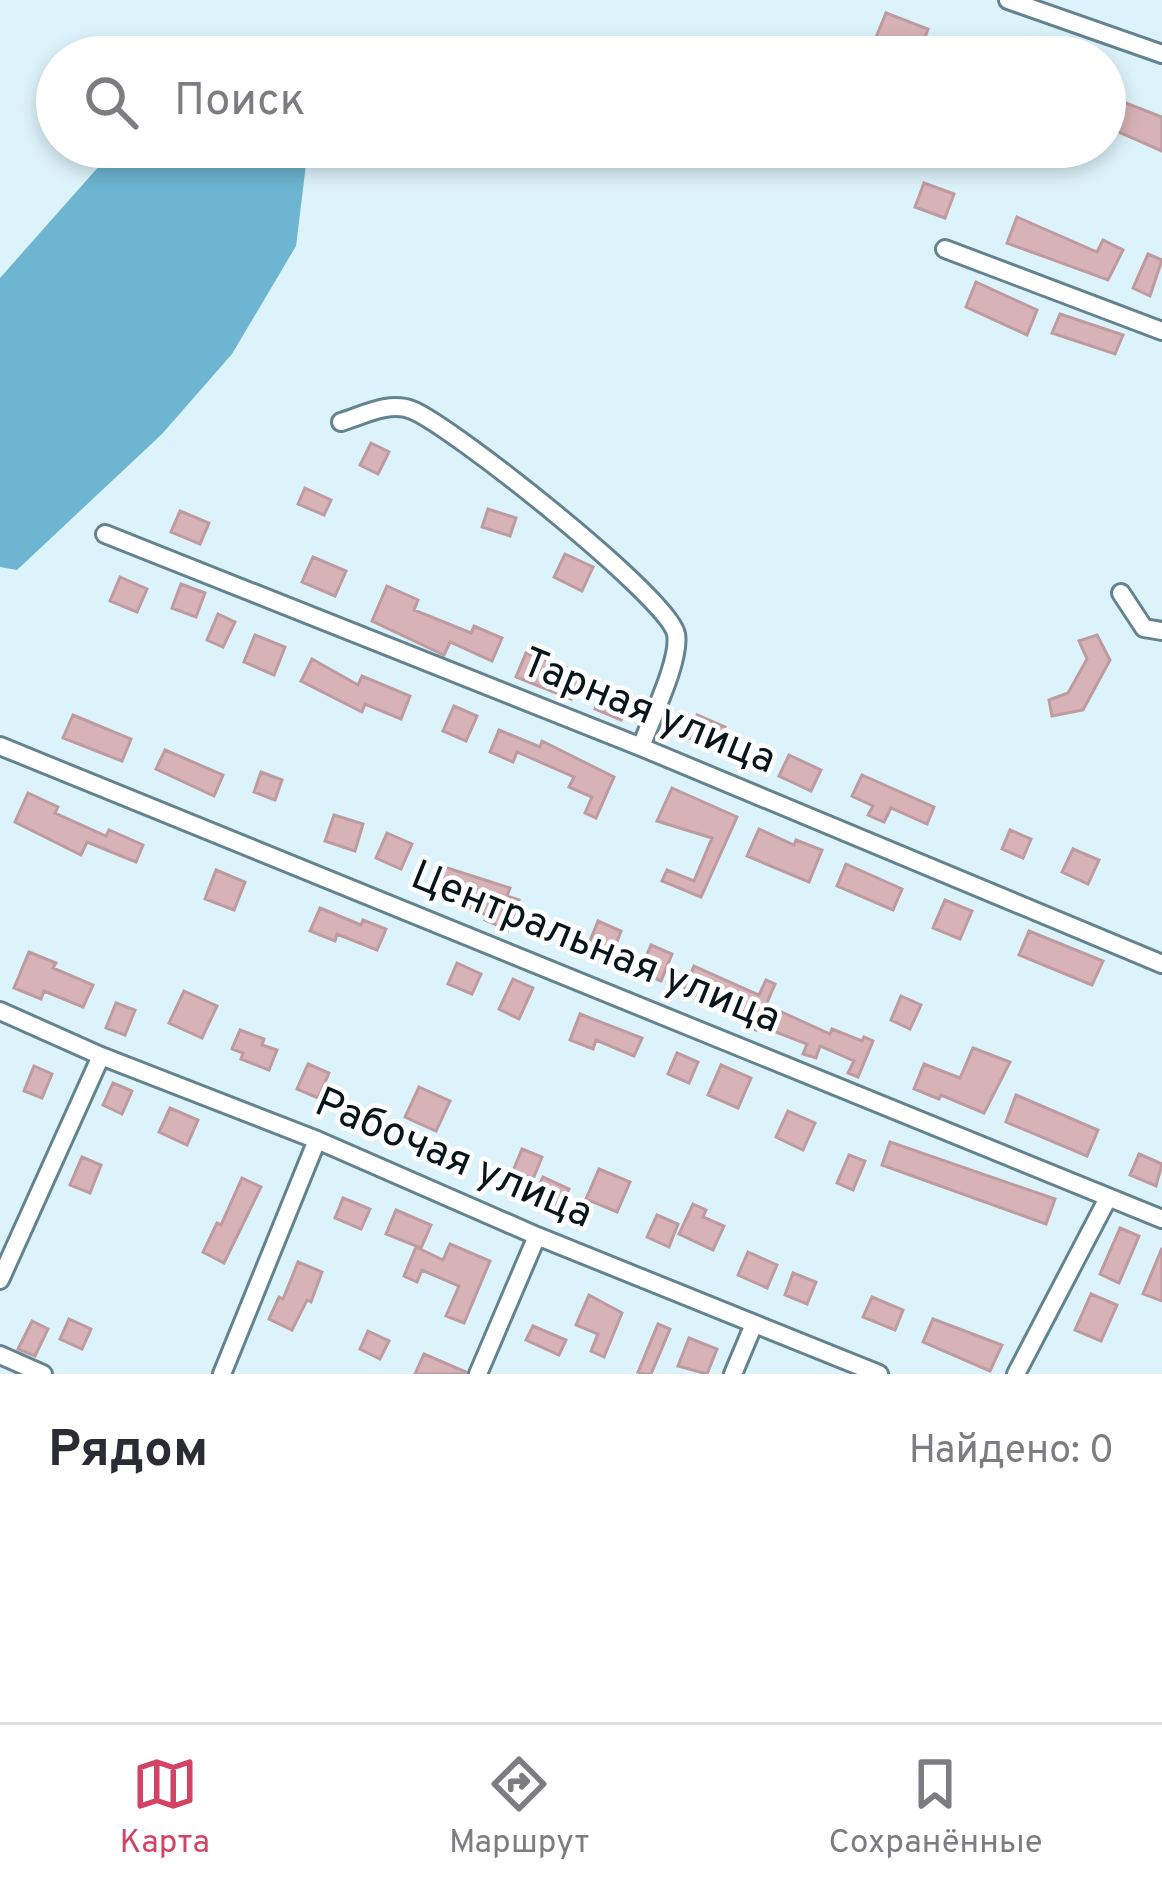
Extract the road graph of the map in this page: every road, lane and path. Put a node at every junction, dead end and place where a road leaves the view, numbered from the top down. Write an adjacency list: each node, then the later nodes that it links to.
1 (1008, 0): 3 (street)
2 (1072, 0): 3 (street)
3 (1063, 20): 4 (street)
4 (1110, 36)
5 (1126, 42): 6 (street)
6 (1162, 54)
7 (945, 249): 8 (street)
8 (1162, 332)
9 (341, 422): 14 (street)
10 (105, 534): 14 (street, Тарная улица)
11 (1121, 593): 12 (street)
12 (1162, 632)
13 (0, 746): 19 (street, Центральная улица)
14 (641, 747): 15 (street, Тарная улица)
15 (1162, 964)
16 (0, 1011): 17 (street, Рабочая улица)
17 (100, 1055): 18 (street, Рабочая улица); 22 (street)
18 (317, 1140): 21 (street, Рабочая улица); 26 (street)
19 (1108, 1198): 20 (street, Центральная улица); 30 (street)
20 (1162, 1219)
21 (537, 1236): 23 (street, Рабочая улица); 27 (street)
22 (0, 1280)
23 (754, 1324): 28 (street); 29 (street, Рабочая улица)
24 (0, 1355): 25 (street)
25 (43, 1374)
26 (222, 1374)
27 (478, 1374)
28 (733, 1374)
29 (879, 1374)
30 (1016, 1374)

